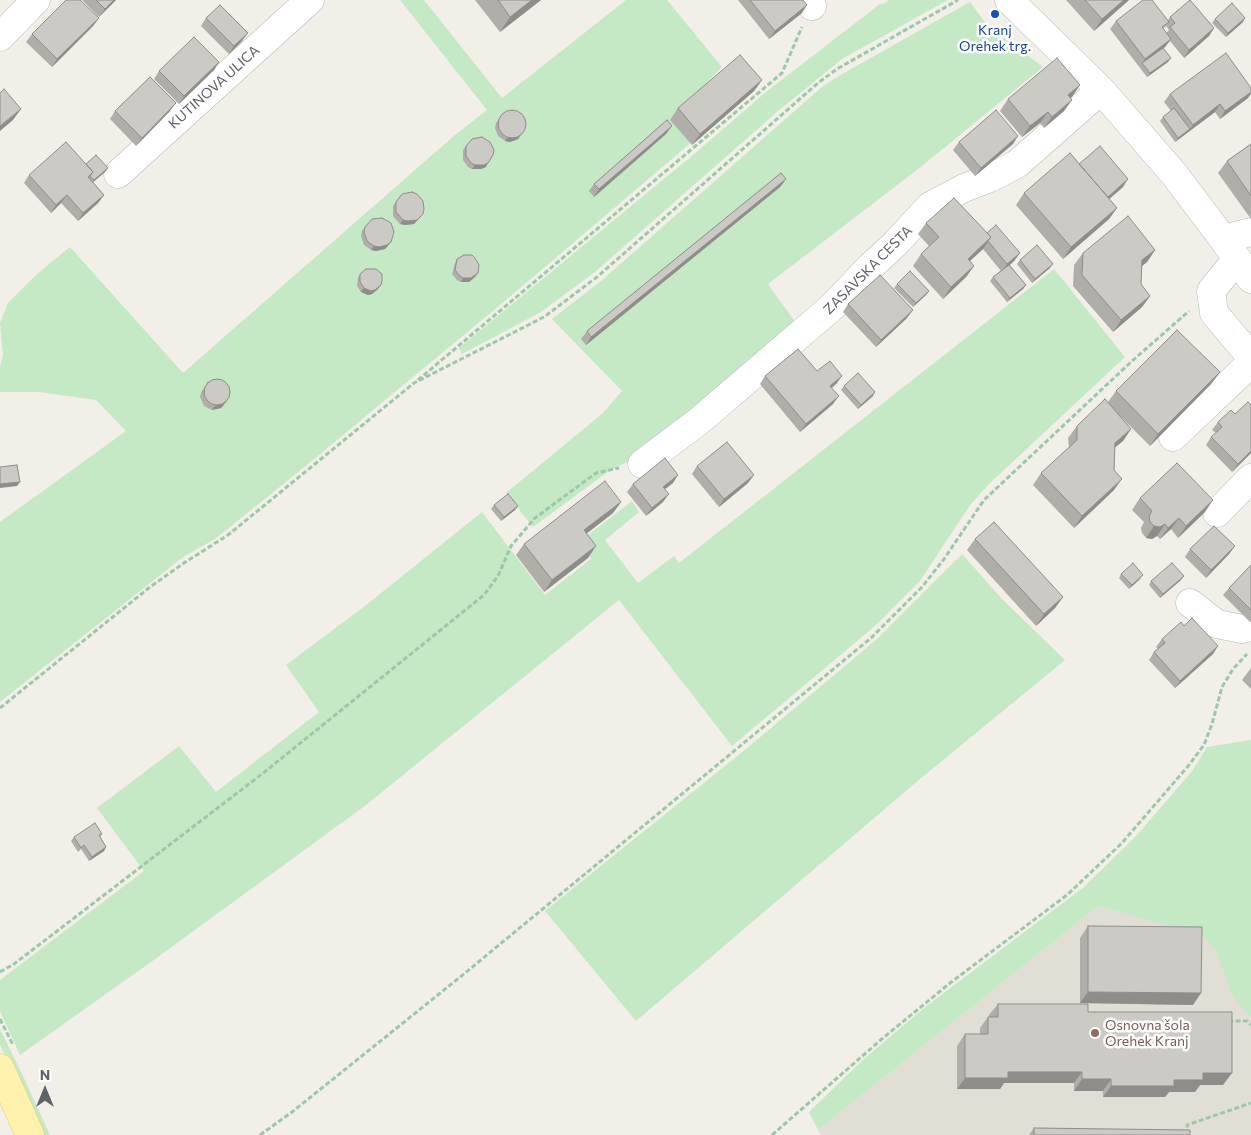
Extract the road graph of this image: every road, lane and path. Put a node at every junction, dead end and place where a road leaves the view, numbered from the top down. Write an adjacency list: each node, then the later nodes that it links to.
1 (36, 0): 6 (street)
2 (310, 0): 8 (street, KUTINOVA ULICA)
3 (958, 0): 14 (path)
4 (1009, 0): 7 (street)
5 (810, 3): 14 (path)
6 (0, 37)
7 (1101, 90): 10 (street); 16 (street, ZASAVSKA CESTA)
8 (118, 174)
9 (1251, 232): 10 (street)
10 (1237, 259): 11 (street)
11 (1212, 291): 12 (street); 29 (path)
12 (1251, 356)
13 (1251, 363): 15 (street)
14 (414, 384): 22 (path)
15 (1173, 437)
16 (642, 464): 23 (path)
17 (1251, 478): 18 (street)
18 (1216, 513)
19 (1190, 603): 20 (street)
20 (1251, 628)
21 (1251, 650): 30 (path)
22 (0, 708)
23 (0, 972)
24 (1227, 1022): 25 (path)
25 (1251, 1025)
26 (0, 1068): 28 (main road)
27 (1251, 1103): 31 (path)
28 (26, 1124)
29 (260, 1135)
30 (772, 1135)
31 (1187, 1135)

